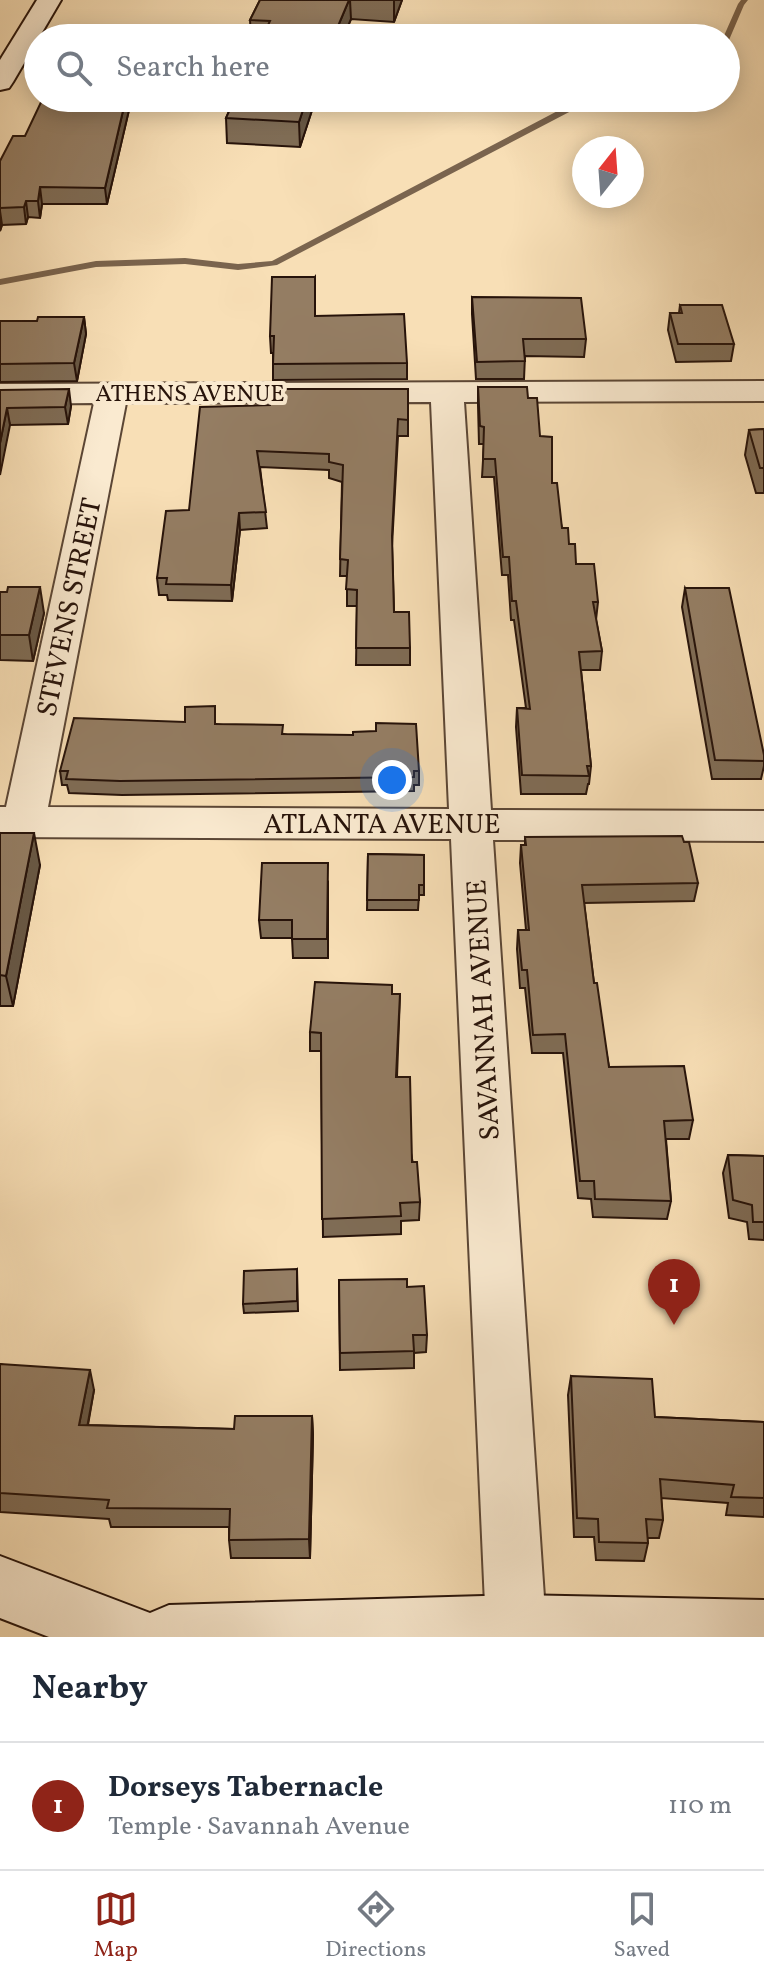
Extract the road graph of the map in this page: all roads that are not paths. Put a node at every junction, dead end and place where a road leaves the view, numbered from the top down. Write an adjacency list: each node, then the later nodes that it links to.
1 (49, 0): 2 (street)
2 (35, 24)
3 (24, 42): 4 (street)
4 (0, 82)
5 (764, 391): 7 (street, ATHENS AVENUE)
6 (112, 393): 7 (street, ATHENS AVENUE); 8 (street, ATHENS AVENUE); 9 (street, STEVENS STREET)
7 (447, 393): 10 (street, SAVANNAH AVENUE)
8 (0, 394)
9 (12, 822): 10 (street, ATLANTA AVENUE)
10 (472, 823): 11 (street, ATLANTA AVENUE); 13 (street, SAVANNAH AVENUE)
11 (764, 826)
12 (0, 1587): 15 (street)
13 (516, 1627): 14 (street); 16 (street)
14 (764, 1632)
15 (132, 1637)
16 (169, 1637)

